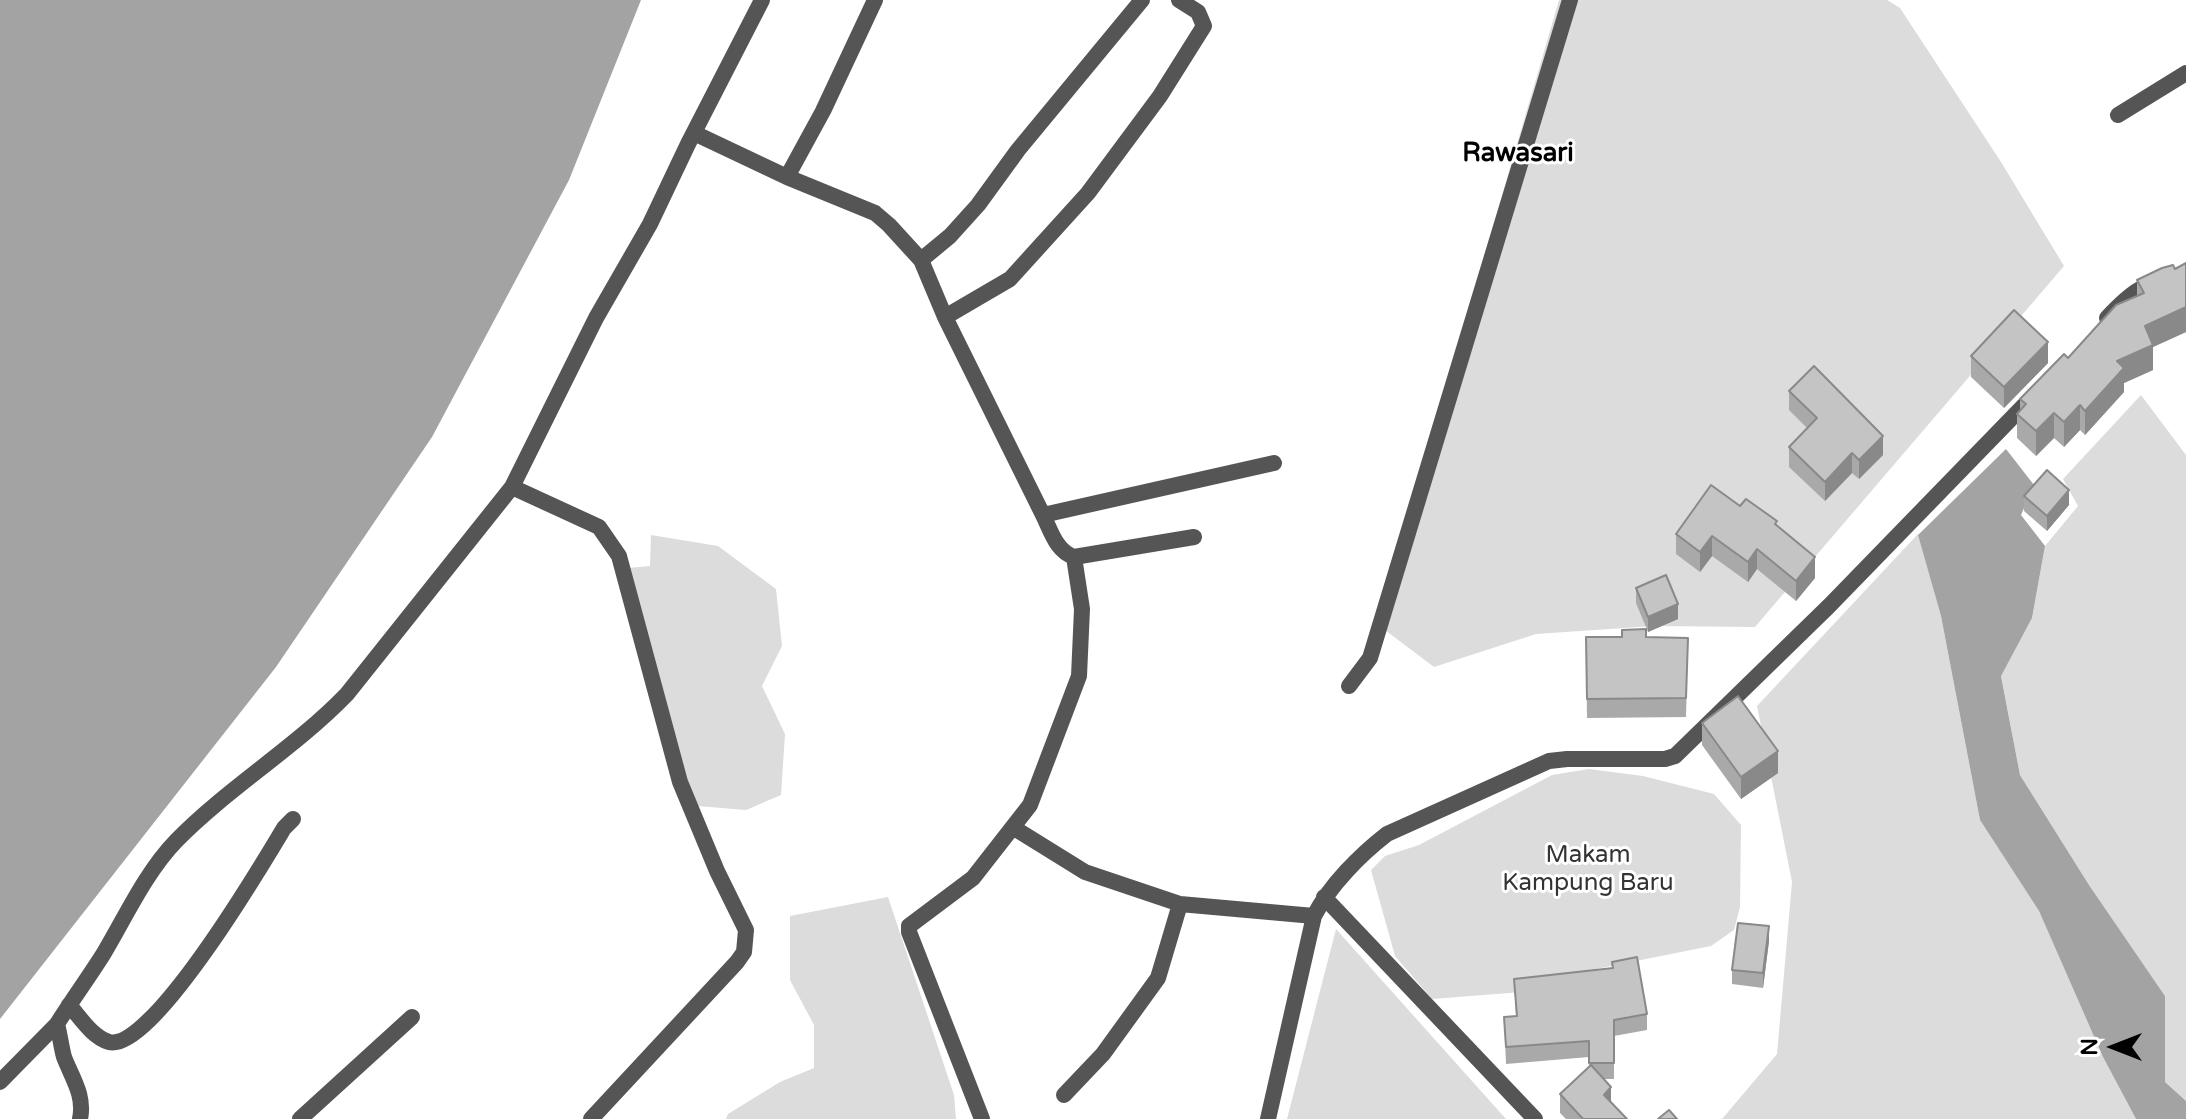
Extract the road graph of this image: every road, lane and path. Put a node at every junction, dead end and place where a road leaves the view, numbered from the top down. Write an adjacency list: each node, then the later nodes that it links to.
1 (762, 0): 8 (street)
2 (875, 0): 9 (street)
3 (1142, 0): 10 (street)
4 (1179, 0): 12 (street)
5 (1570, 0): 20 (street)
6 (2186, 73): 7 (street)
7 (2118, 115)
8 (694, 133): 9 (street); 16 (street)
9 (787, 177): 10 (street)
10 (921, 260): 12 (street)
11 (2186, 275): 13 (street)
12 (945, 317): 17 (street)
13 (2100, 326)
14 (2048, 380): 23 (street)
15 (1274, 463): 17 (street)
16 (512, 487): 26 (street); 33 (street)
17 (1043, 515): 19 (street)
18 (1194, 537): 19 (street)
19 (1074, 557): 22 (street)
20 (1349, 686)
21 (293, 819): 26 (street)
22 (1014, 828): 24 (street); 34 (street)
23 (1324, 897): 25 (street); 36 (street)
24 (1180, 904): 25 (street); 30 (street)
25 (1314, 916): 35 (street)
26 (69, 1005): 28 (street)
27 (412, 1017): 32 (street)
28 (57, 1024): 29 (street); 31 (street)
29 (0, 1082)
30 (1064, 1095)
31 (80, 1119)
32 (300, 1119)
33 (591, 1119)
34 (982, 1119)
35 (1268, 1119)
36 (1535, 1119)

